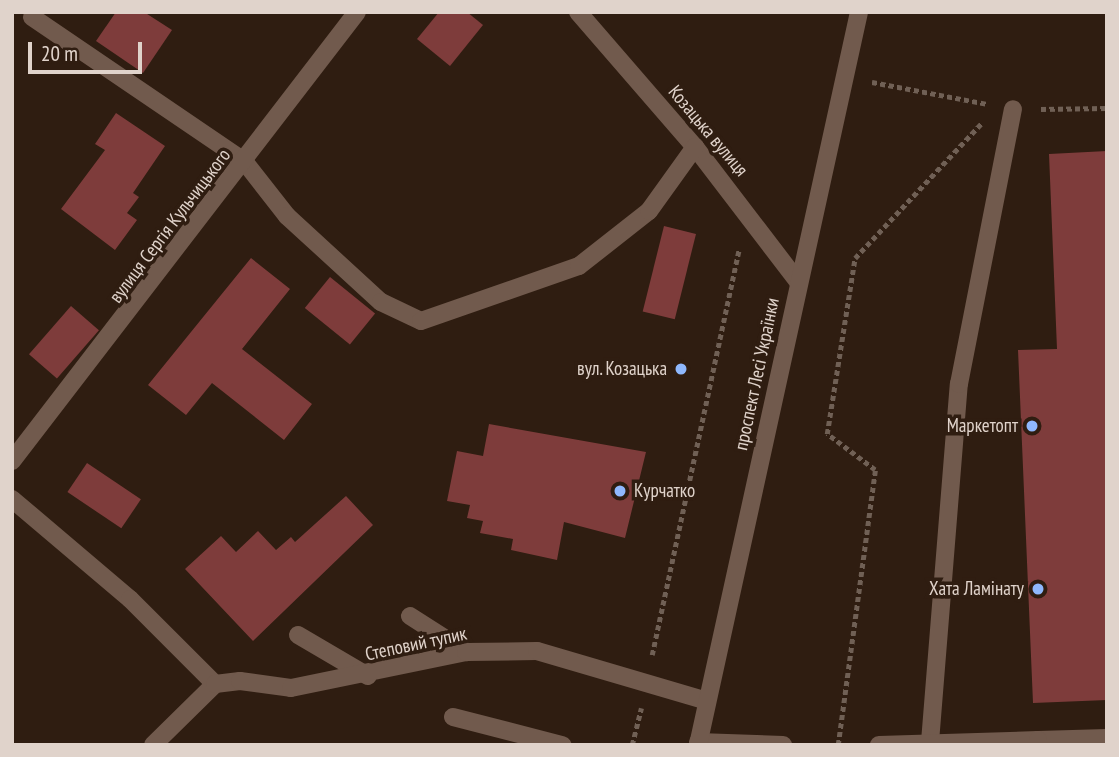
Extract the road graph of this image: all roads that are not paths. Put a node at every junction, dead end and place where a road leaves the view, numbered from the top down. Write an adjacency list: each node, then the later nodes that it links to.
1 (357, 12): 7 (street, вулиця Сергія Кульчицького)
2 (578, 12): 6 (street, Козацька вулиця)
3 (859, 12): 8 (street, проспект Лесі Українки)
4 (32, 17): 7 (street)
5 (1013, 109): 19 (street)
6 (695, 147): 7 (street); 8 (street, Козацька вулиця)
7 (244, 161): 9 (street, вулиця Сергія Кульчицького)
8 (799, 283): 16 (street, проспект Лесі Українки)
9 (12, 461)
10 (12, 499): 15 (street)
11 (410, 616): 13 (street)
12 (298, 635): 14 (street)
13 (466, 652): 14 (street, Степовий тупик); 16 (street, Степовий тупик)
14 (368, 676): 15 (street, Степовий тупик)
15 (215, 684): 22 (street)
16 (707, 701): 21 (street, проспект Лесі Українки)
17 (453, 717): 23 (street)
18 (1107, 738): 20 (street)
19 (930, 742): 20 (street); 25 (street)
20 (1038, 742)
21 (698, 743): 24 (street)
22 (153, 745)
23 (562, 745)
24 (783, 745)
25 (879, 745)

